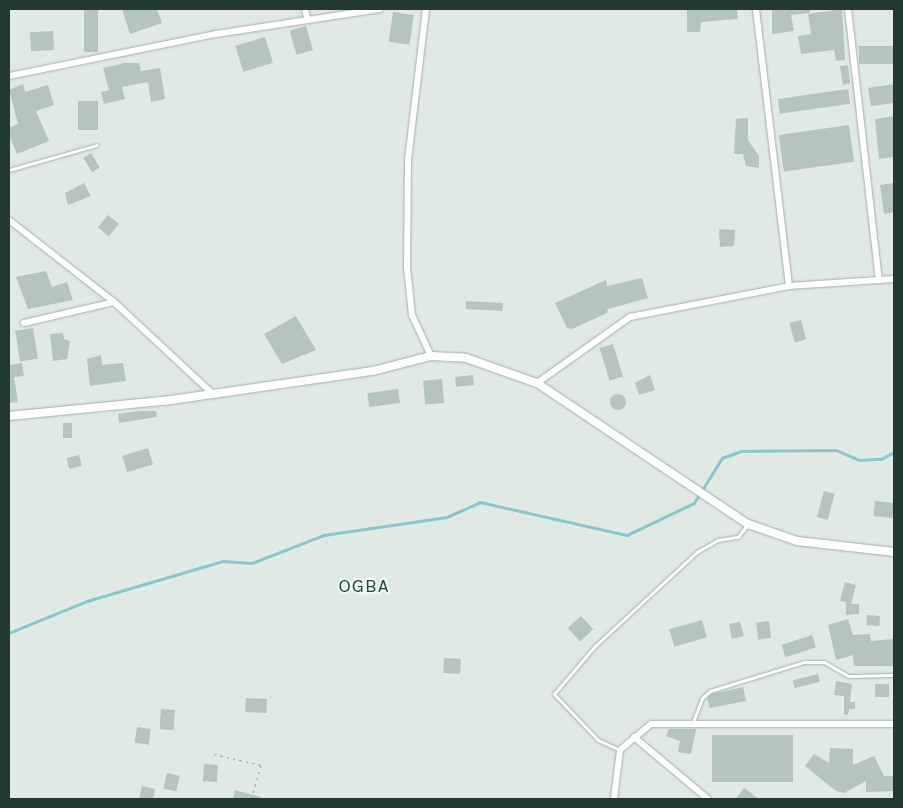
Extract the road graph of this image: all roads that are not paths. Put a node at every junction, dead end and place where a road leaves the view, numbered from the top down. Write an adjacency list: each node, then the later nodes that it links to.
1 (305, 9): 6 (street)
2 (380, 9): 6 (street)
3 (426, 9): 16 (street)
4 (756, 9): 13 (street)
5 (848, 9): 12 (street)
6 (307, 18): 7 (street)
7 (9, 76)
8 (97, 145): 9 (lane)
9 (9, 170)
10 (9, 220): 14 (street)
11 (894, 279): 12 (street)
12 (879, 280): 13 (street)
13 (789, 286): 17 (street)
14 (114, 302): 15 (street); 18 (street)
15 (24, 323)
16 (431, 356): 17 (street); 18 (street)
17 (537, 383): 20 (street)
18 (211, 392): 19 (street)
19 (9, 416)
20 (748, 524): 21 (street); 26 (lane)
21 (894, 552)
22 (894, 675): 23 (lane)
23 (693, 722): 24 (street); 25 (street)
24 (894, 724)
25 (634, 737): 26 (street); 28 (street)
26 (620, 750): 27 (street)
27 (614, 799)
28 (708, 799)

